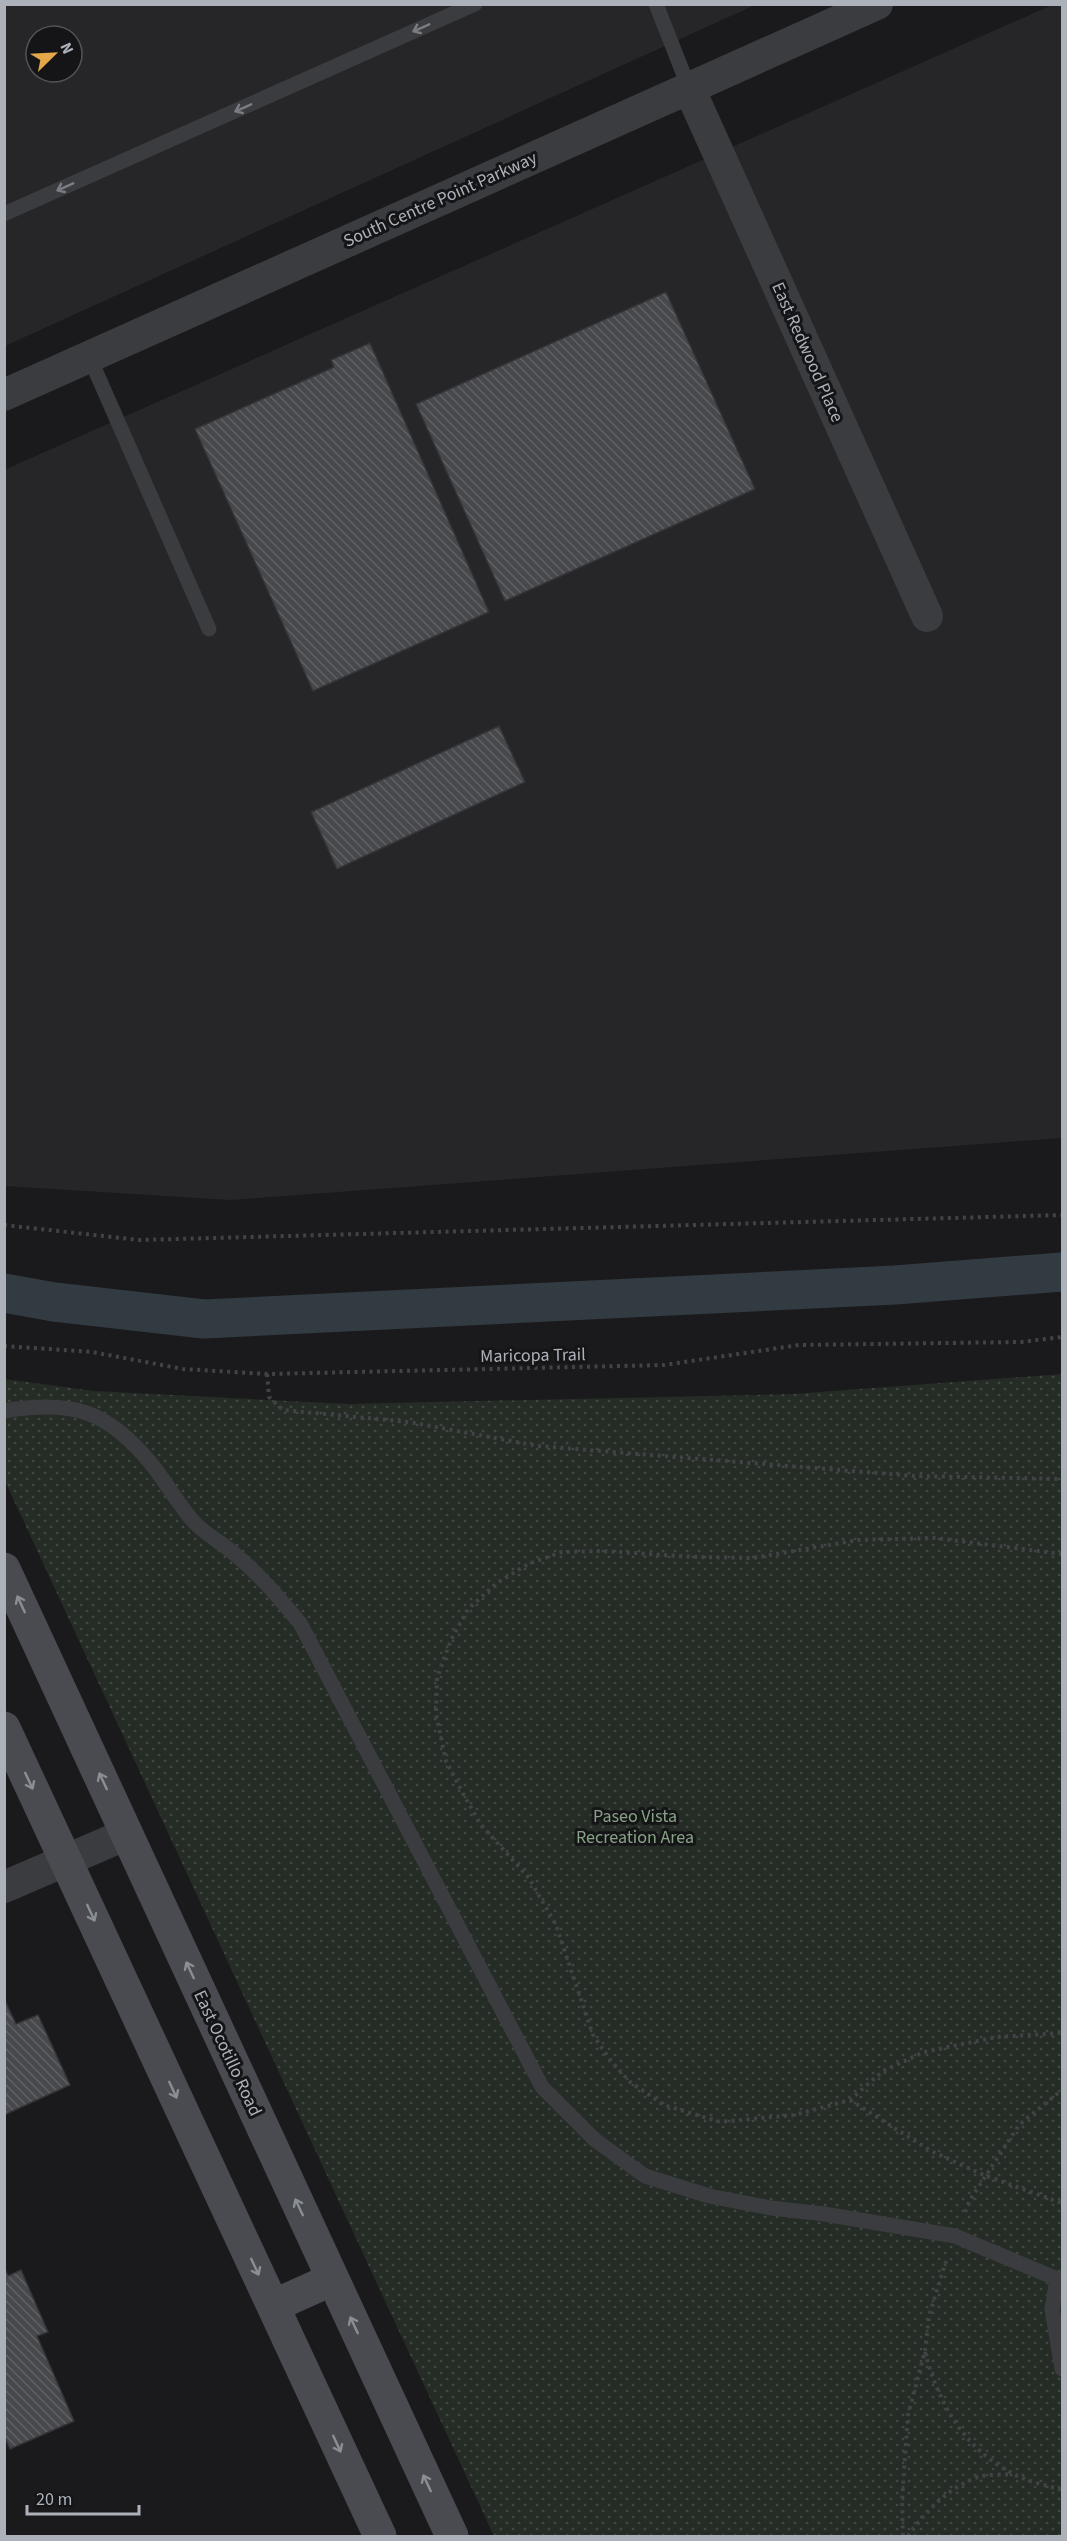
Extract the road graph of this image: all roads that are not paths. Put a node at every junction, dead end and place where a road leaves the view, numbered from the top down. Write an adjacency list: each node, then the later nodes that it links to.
1 (475, 4): 5 (lane, one-way to 5)
2 (656, 4): 4 (lane)
3 (877, 4): 4 (street, South Centre Point Parkway)
4 (689, 88): 6 (street, South Centre Point Parkway); 8 (street, East Redwood Place)
5 (4, 214)
6 (88, 356): 7 (street, South Centre Point Parkway); 9 (lane)
7 (4, 394)
8 (927, 616)
9 (209, 629)
10 (4, 1412): 17 (lane)
11 (4, 1569): 13 (main road, East Ocotillo Road, one-way to 11)
12 (4, 1728): 14 (main road, one-way to 14)
13 (127, 1834): 14 (street); 16 (main road, East Ocotillo Road, one-way to 13)
14 (66, 1860): 15 (street); 18 (main road, one-way to 18)
15 (4, 1887)
16 (333, 2279): 18 (main road); 21 (main road, East Ocotillo Road, one-way to 16)
17 (1060, 2280): 19 (lane)
18 (273, 2306): 20 (main road, one-way to 20)
19 (1062, 2369)
20 (380, 2536)
21 (452, 2536)

